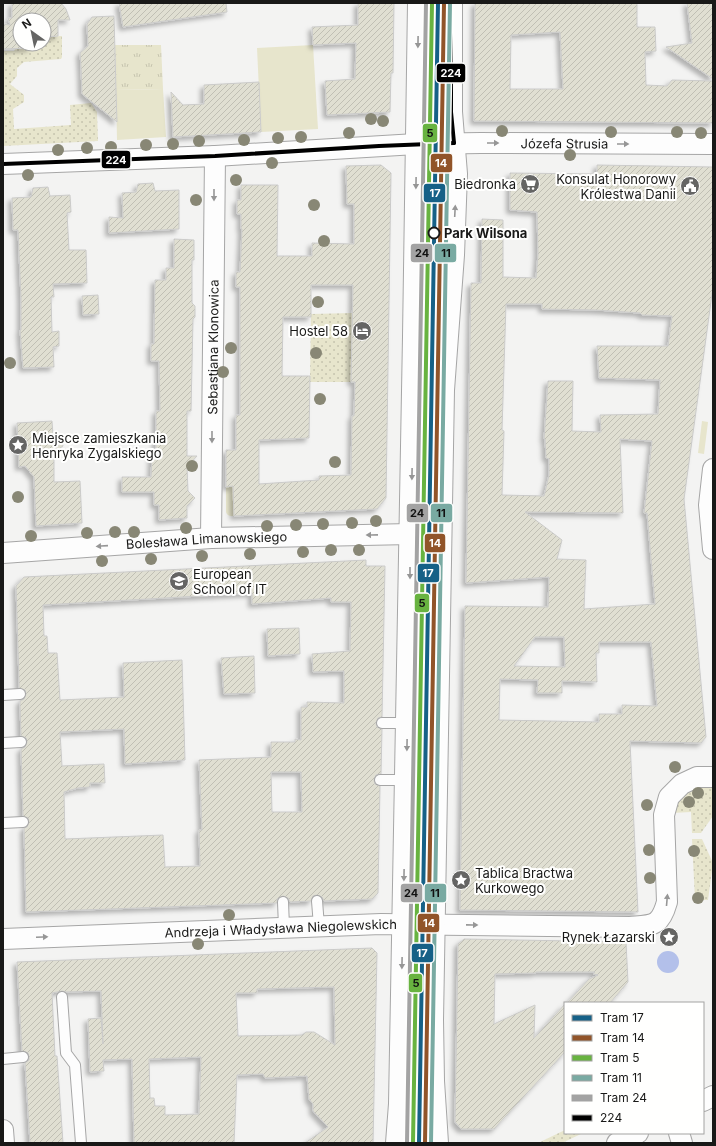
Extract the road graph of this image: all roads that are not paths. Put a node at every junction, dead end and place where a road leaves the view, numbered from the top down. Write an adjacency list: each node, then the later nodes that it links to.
1 (419, 3): 3 (street, one-way to 3)
2 (451, 3): 3 (street)
3 (435, 144): 4 (street, Józefa Strusia, one-way to 4); 5 (street, Józefa Strusia); 8 (street, one-way to 8); 26 (street, one-way to 3)
4 (713, 144)
5 (215, 156): 6 (street, Józefa Strusia); 9 (street, Sebastiana Klonowica, one-way to 9)
6 (3, 164)
7 (713, 469): 10 (street)
8 (410, 534): 9 (street, Bolesława Limanowskiego, one-way to 9); 14 (street, one-way to 14)
9 (211, 538): 11 (street, Bolesława Limanowskiego, one-way to 11)
10 (713, 549)
11 (3, 553)
12 (20, 694): 13 (lane)
13 (3, 695)
14 (407, 723): 15 (lane); 20 (street, one-way to 20)
15 (382, 724)
16 (21, 742): 17 (lane)
17 (3, 743)
18 (713, 777): 26 (street, Andrzeja i Władysława Niegolewskich, one-way to 18)
19 (380, 780): 20 (lane)
20 (406, 780): 25 (street, one-way to 25)
21 (23, 822): 22 (lane)
22 (3, 823)
23 (317, 901): 27 (lane)
24 (283, 902): 28 (lane)
25 (403, 924): 26 (street, Andrzeja i Władysława Niegolewskich); 27 (street, Andrzeja i Władysława Niegolewskich); 38 (street, one-way to 38)
26 (433, 924): 31 (street)
27 (319, 926): 28 (street, Andrzeja i Władysława Niegolewskich)
28 (284, 927): 29 (street, Andrzeja i Władysława Niegolewskich, one-way to 28)
29 (3, 939)
30 (62, 997): 32 (lane)
31 (432, 1020): 45 (lane); 46 (street)
32 (66, 1053): 33 (lane); 42 (lane)
33 (55, 1054)
34 (23, 1057): 35 (lane)
35 (3, 1059)
36 (713, 1096): 37 (street)
37 (704, 1100)
38 (400, 1104): 43 (street); 44 (lane)
39 (3, 1130): 41 (street)
40 (636, 1134): 47 (street)
41 (4, 1143)
42 (80, 1143)
43 (397, 1143)
44 (404, 1143)
45 (419, 1143)
46 (438, 1143)
47 (617, 1143)

